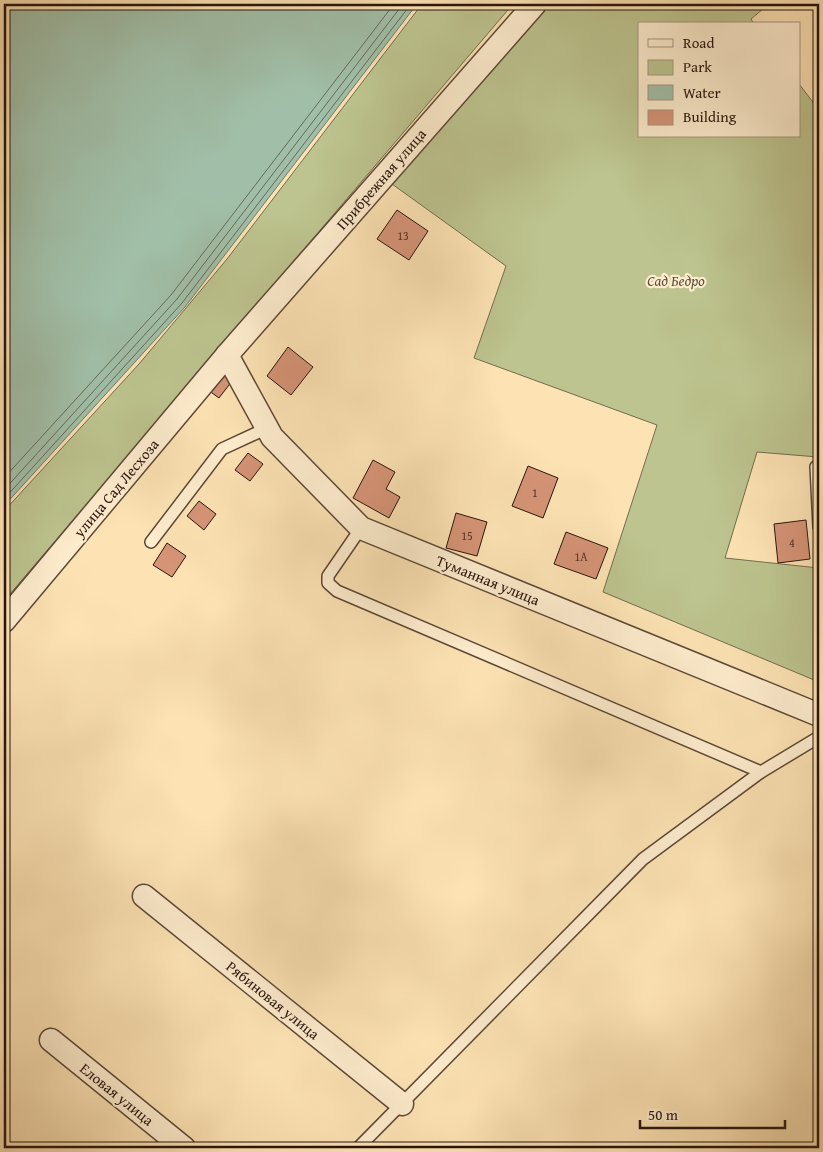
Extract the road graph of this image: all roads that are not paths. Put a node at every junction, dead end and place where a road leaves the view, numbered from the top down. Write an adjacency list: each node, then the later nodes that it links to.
1 (535, 4): 2 (street, Прибрежная улица)
2 (227, 355): 3 (street, Туманная улица); 8 (street, улица Сад Лесхоза)
3 (270, 434): 5 (street, Туманная улица); 7 (lane)
4 (819, 466): 6 (lane)
5 (361, 528): 9 (street, Туманная улица); 11 (lane)
6 (819, 528)
7 (150, 542)
8 (4, 621)
9 (819, 715)
10 (819, 738): 11 (lane)
11 (761, 772): 14 (lane)
12 (144, 896): 14 (street, Рябиновая улица)
13 (51, 1040): 15 (street, Еловая улица)
14 (402, 1104): 16 (lane)
15 (184, 1148)
16 (358, 1148)

